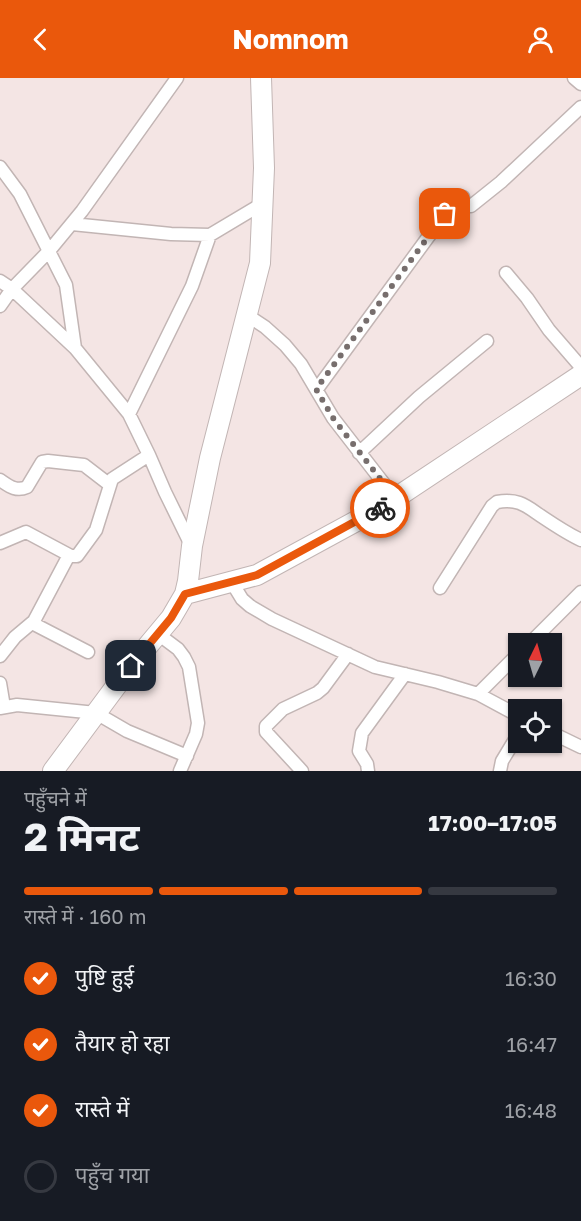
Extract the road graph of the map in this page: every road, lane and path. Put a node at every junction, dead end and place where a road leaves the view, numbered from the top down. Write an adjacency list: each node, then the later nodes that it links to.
1 (177, 78): 8 (street)
2 (261, 78): 7 (main road)
3 (574, 78): 4 (street)
4 (581, 84)
5 (581, 107): 20 (street)
6 (0, 166): 10 (street)
7 (262, 204): 9 (street); 15 (main road)
8 (72, 224): 9 (street); 10 (street)
9 (210, 235): 21 (street)
10 (49, 251): 13 (street); 17 (street)
11 (507, 273): 18 (street)
12 (0, 281): 13 (street)
13 (12, 289): 14 (street); 17 (street)
14 (0, 306)
15 (247, 315): 20 (street); 29 (main road)
16 (488, 341): 22 (street)
17 (75, 348): 21 (street)
18 (581, 367)
19 (581, 375): 26 (main road)
20 (316, 389): 22 (street)
21 (129, 414): 23 (street)
22 (359, 453): 26 (street)
23 (149, 454): 25 (street); 29 (street)
24 (0, 480): 25 (street)
25 (110, 485): 30 (street)
26 (395, 498): 31 (main road)
27 (581, 540): 32 (street)
28 (0, 543): 30 (street)
29 (192, 546): 34 (main road)
30 (69, 555): 35 (street)
31 (231, 581): 34 (main road); 39 (street)
32 (440, 588)
33 (581, 592): 36 (street)
34 (185, 594): 37 (main road)
35 (32, 623): 38 (street); 40 (street)
36 (540, 633)
37 (158, 634): 47 (main road); 51 (street)
38 (88, 652)
39 (348, 654): 42 (street); 54 (street)
40 (0, 656)
41 (508, 664): 44 (street)
42 (405, 674): 44 (street); 55 (street)
43 (0, 683): 45 (street)
44 (478, 694): 46 (street)
45 (2, 708): 47 (street)
46 (508, 711)
47 (96, 713): 51 (street); 52 (main road)
48 (562, 738): 49 (street)
49 (581, 747)
50 (508, 750): 56 (street)
51 (187, 756): 53 (street)
52 (53, 771)
53 (180, 771)
54 (302, 771)
55 (368, 771)
56 (500, 771)

